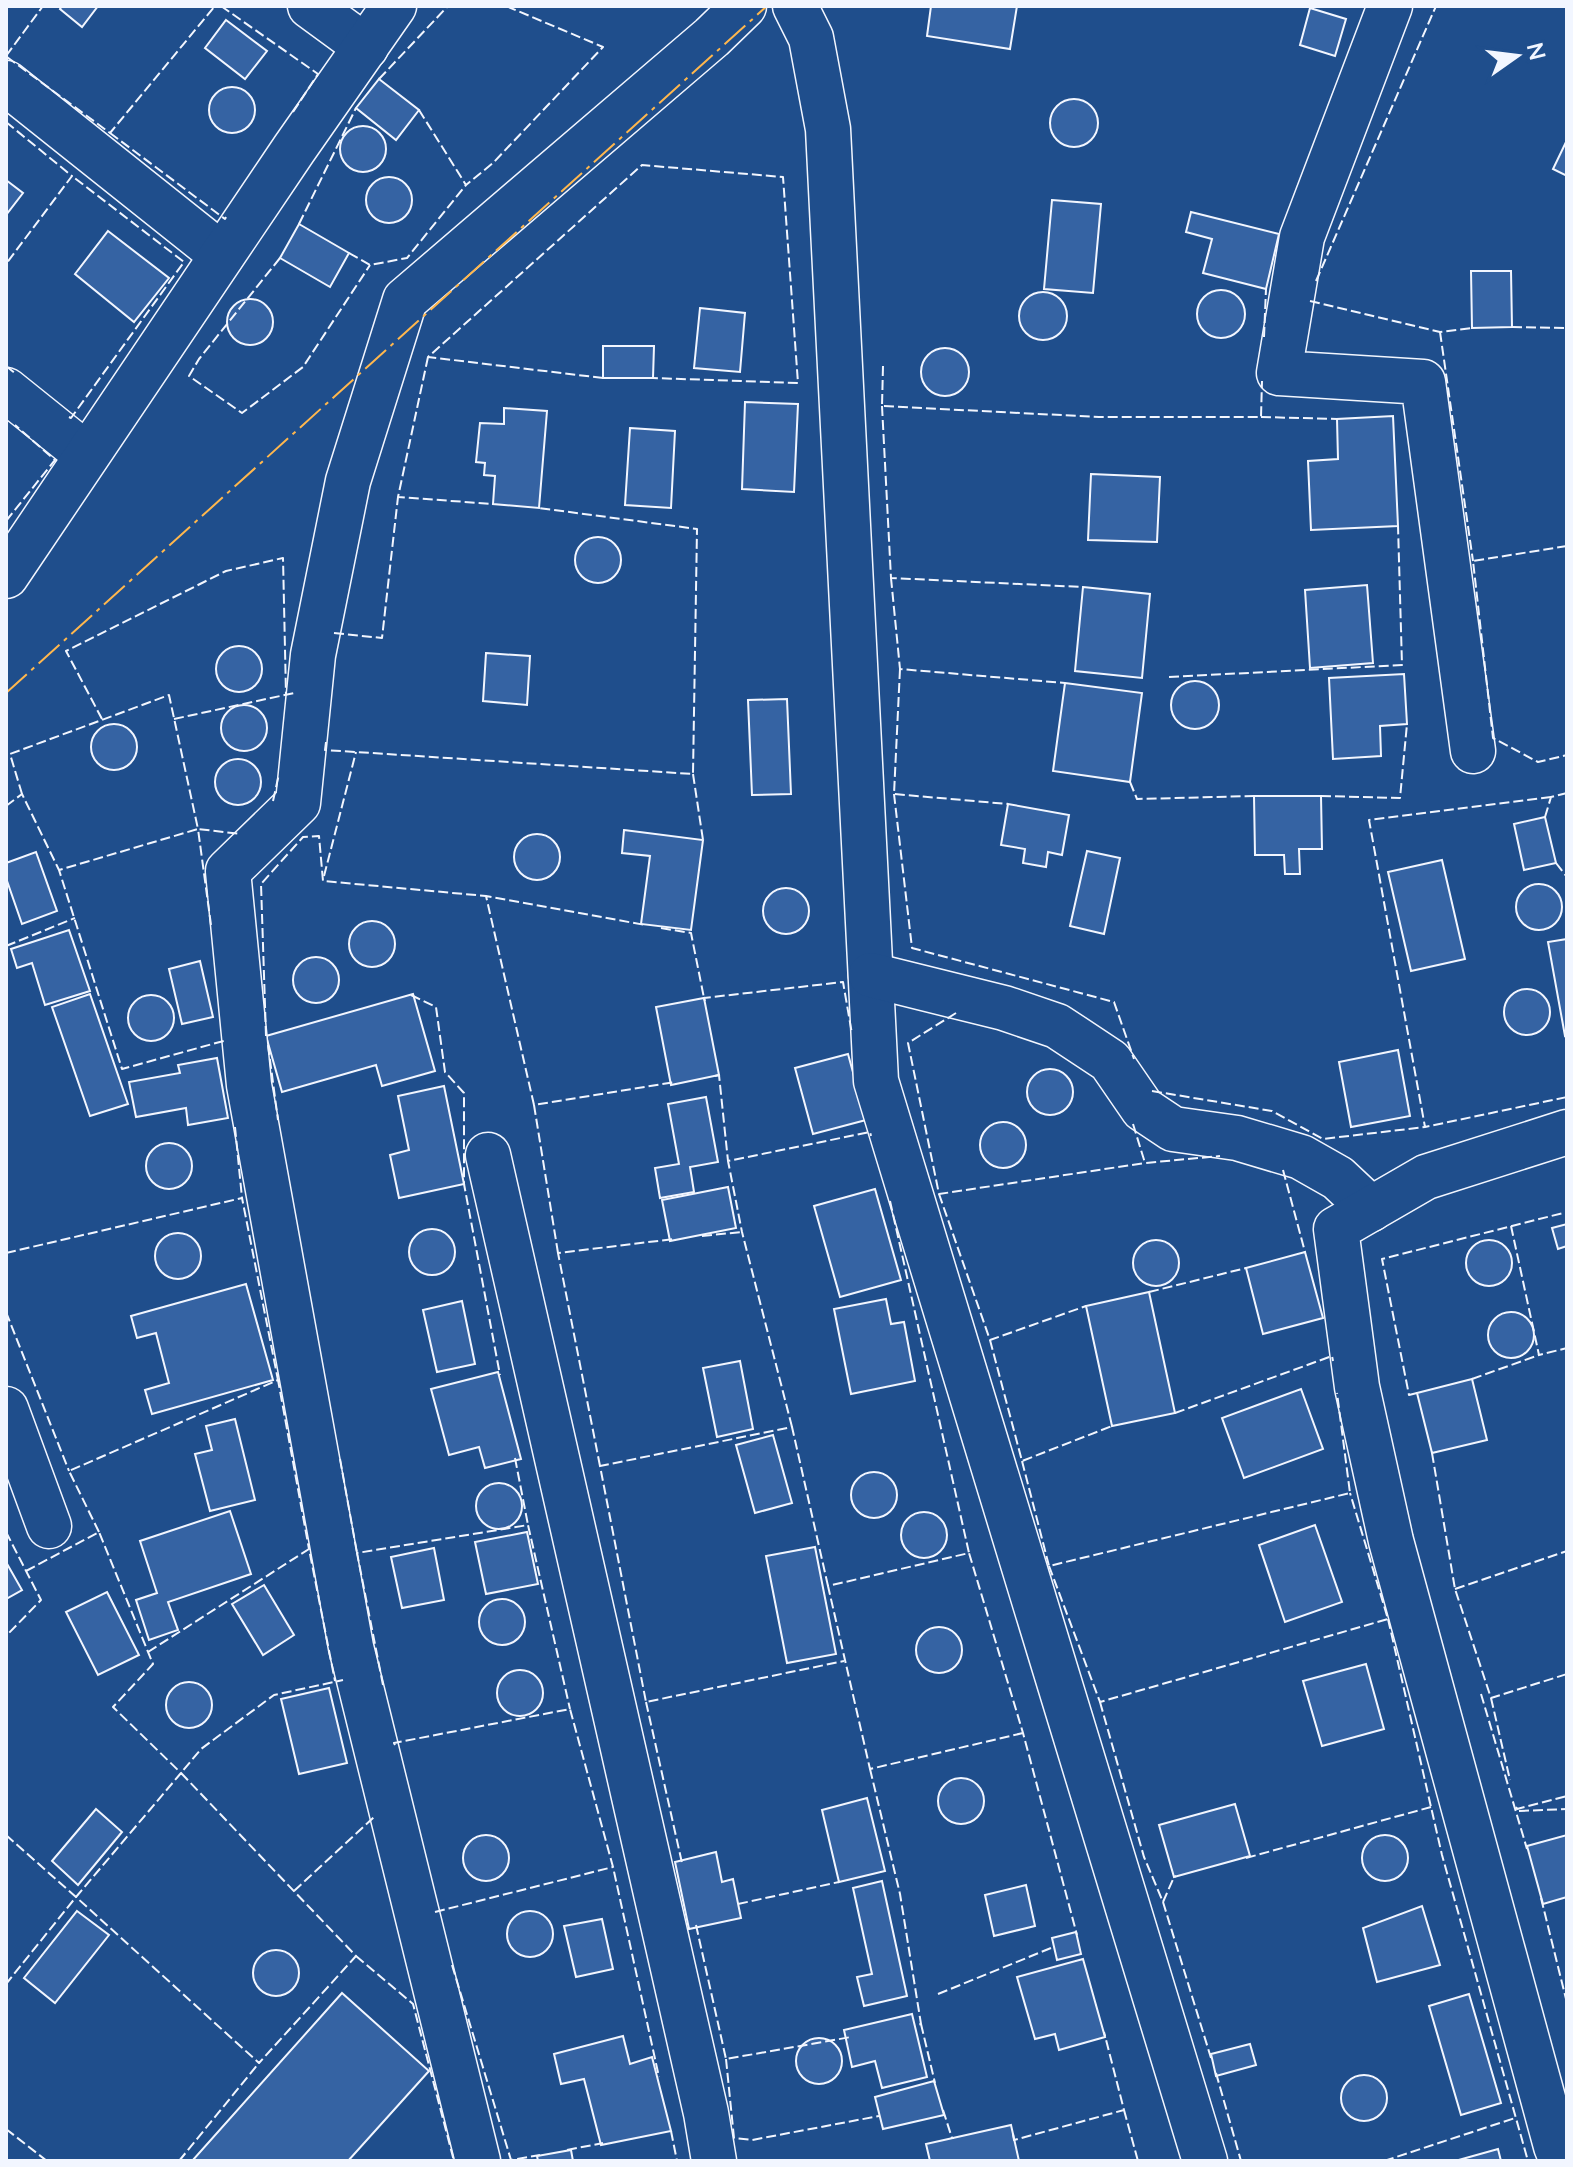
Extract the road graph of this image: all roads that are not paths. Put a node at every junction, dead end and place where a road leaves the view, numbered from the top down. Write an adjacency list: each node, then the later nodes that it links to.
1 (310, 6): 6 (street)
2 (394, 6): 6 (street)
3 (744, 6): 19 (street)
4 (795, 6): 13 (street)
5 (1390, 6): 12 (street)
6 (366, 47): 8 (street)
7 (6, 83): 8 (street)
8 (222, 255): 10 (street)
9 (6, 390): 10 (street)
10 (87, 455): 11 (street)
11 (6, 576)
12 (1473, 751)
13 (871, 975): 16 (street); 21 (street)
14 (1567, 1132): 16 (street)
15 (488, 1155): 20 (street)
16 (1371, 1209): 22 (street)
17 (6, 1409): 18 (street)
18 (49, 1526)
19 (478, 2161)
20 (714, 2161)
21 (1205, 2161)
22 (1562, 2161)

